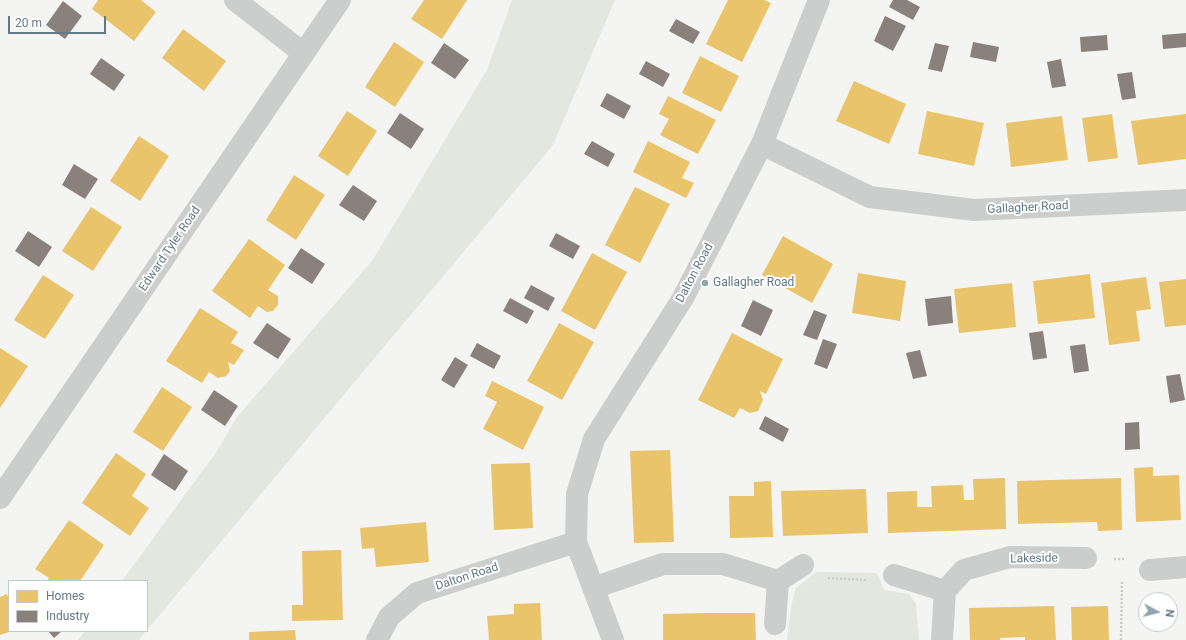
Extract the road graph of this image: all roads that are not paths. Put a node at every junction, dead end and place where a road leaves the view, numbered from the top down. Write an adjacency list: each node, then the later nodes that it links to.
1 (235, 0): 4 (street)
2 (340, 0): 4 (street, Edward Tyler Road)
3 (819, 0): 5 (street, Dalton Road)
4 (303, 53): 7 (street, Edward Tyler Road)
5 (762, 144): 6 (street, Gallagher Road); 8 (street, Dalton Road)
6 (1186, 200)
7 (0, 498)
8 (576, 542): 15 (street, Dalton Road); 18 (street, Dalton Road)
9 (1086, 558): 16 (street, Lakeside)
10 (803, 565): 14 (street)
11 (1186, 567): 12 (street)
12 (1150, 570)
13 (894, 575): 16 (street)
14 (778, 581): 15 (street); 17 (street)
15 (593, 588): 19 (street, Dalton Road)
16 (945, 591): 20 (street)
17 (775, 624)
18 (377, 640)
19 (613, 640)
20 (942, 640)

